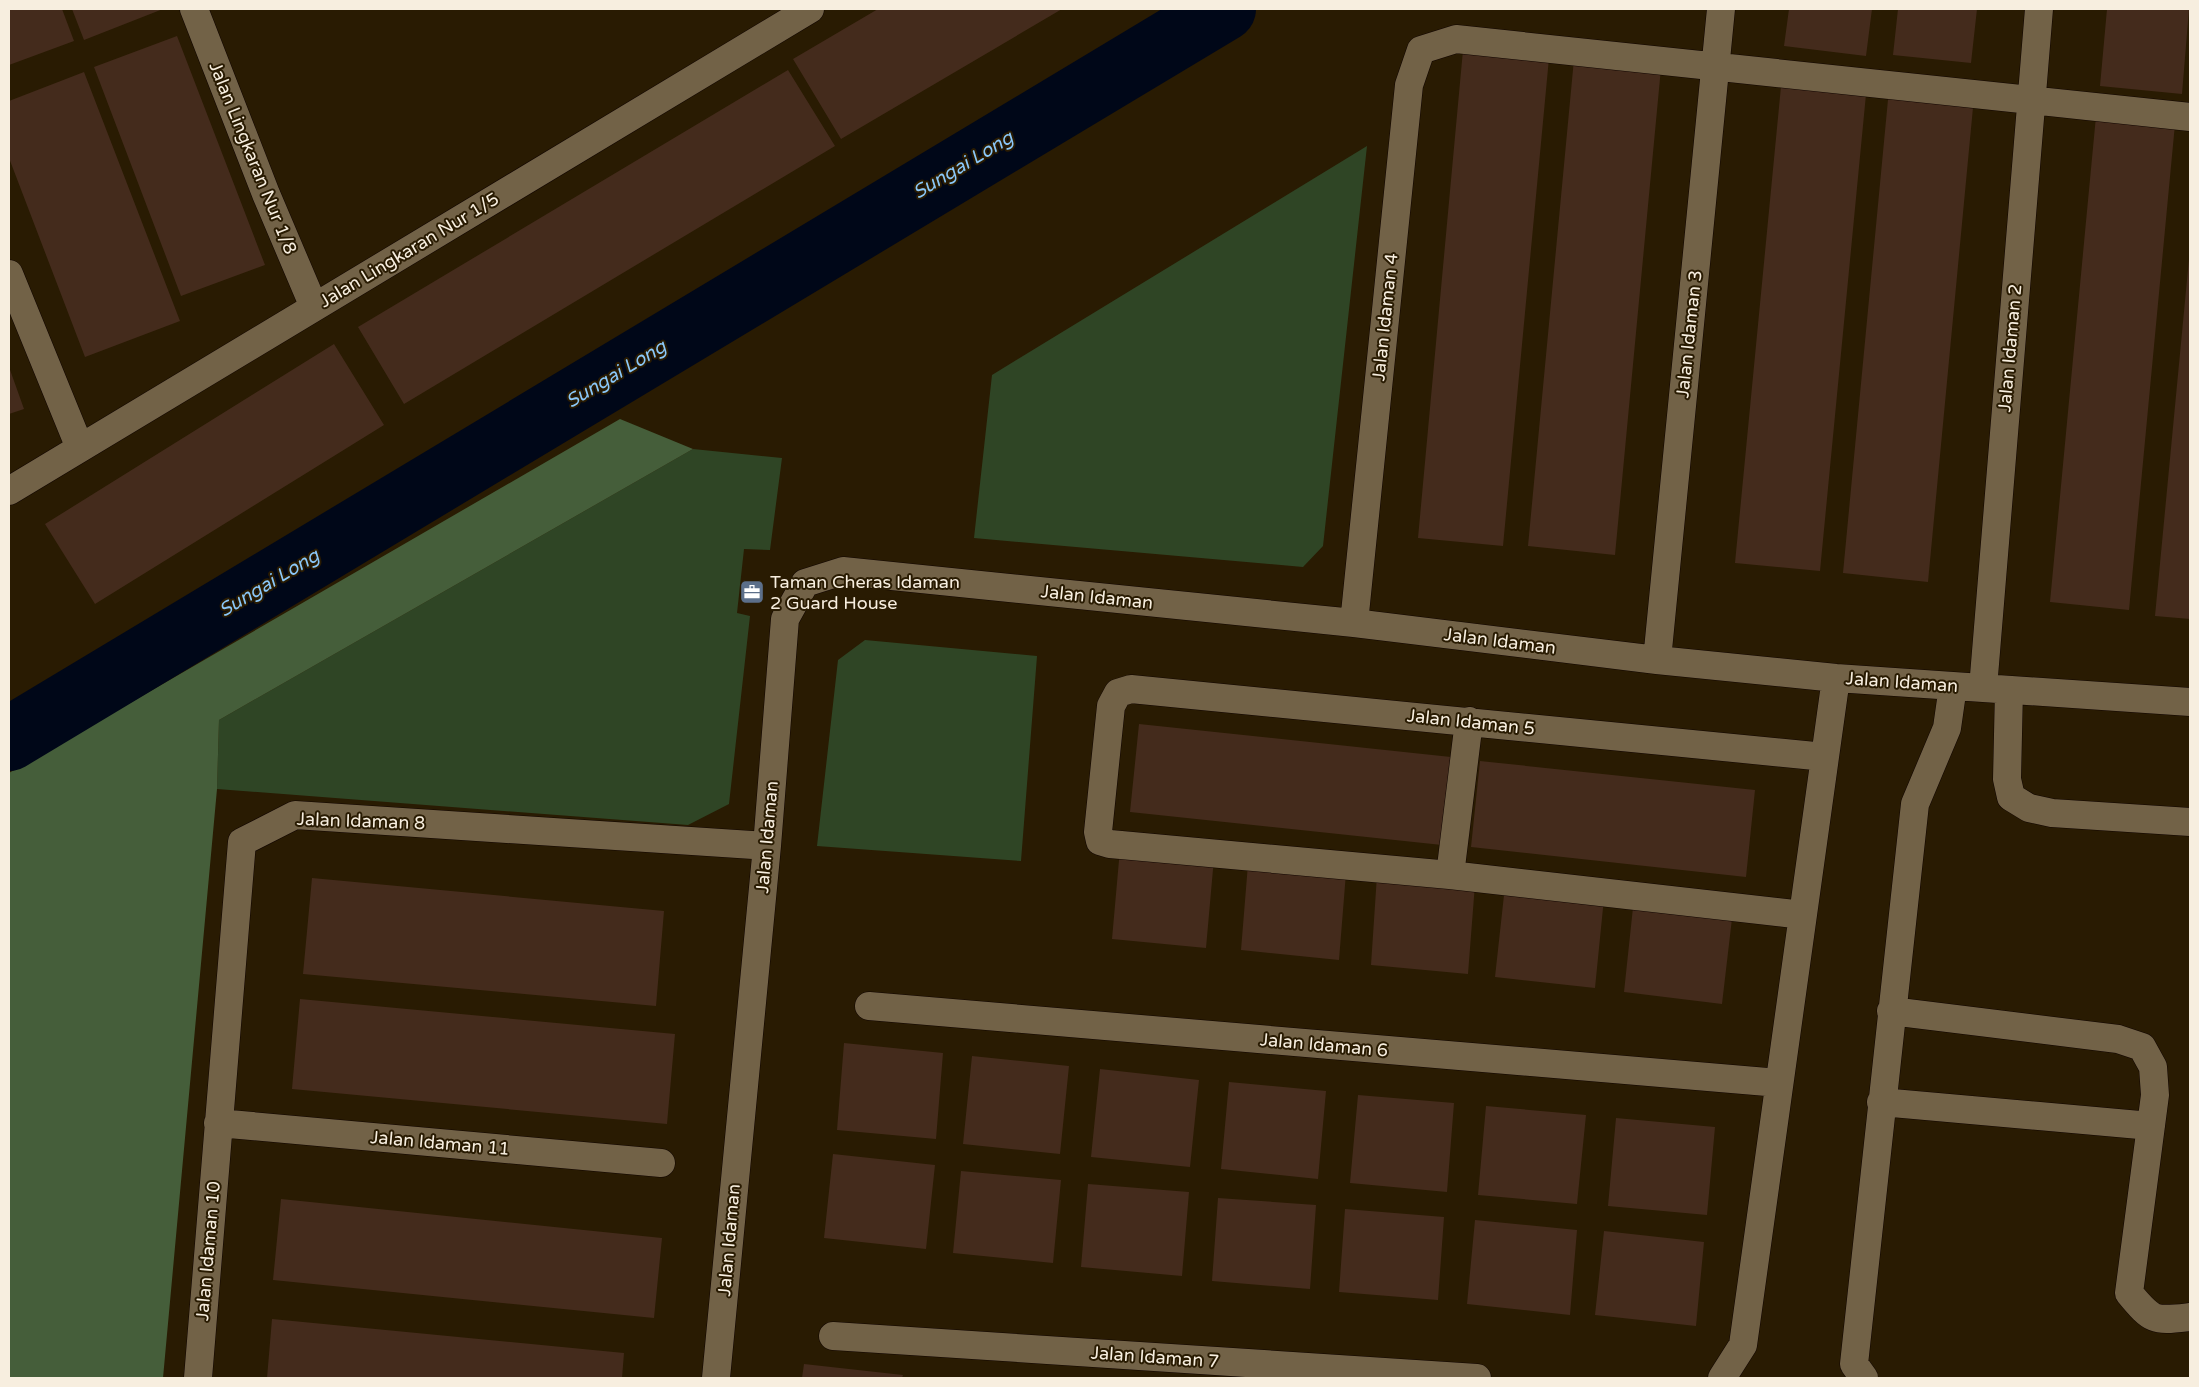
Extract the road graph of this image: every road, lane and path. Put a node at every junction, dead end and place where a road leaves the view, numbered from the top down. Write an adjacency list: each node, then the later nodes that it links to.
1 (194, 9): 9 (street, Jalan Lingkaran Nur 1/8)
2 (810, 9): 9 (street, Jalan Lingkaran Nur 1/5)
3 (1721, 9): 5 (street, Jalan Idaman 3)
4 (2039, 9): 6 (street, Jalan Idaman 2)
5 (1715, 66): 6 (street); 12 (street, Jalan Idaman 4); 13 (street, Jalan Idaman 3)
6 (2031, 100): 7 (street); 16 (street, Jalan Idaman 2)
7 (2190, 116)
8 (9, 274): 10 (street)
9 (314, 307): 10 (street, Jalan Lingkaran Nur 1/5)
10 (80, 448): 11 (street, Jalan Lingkaran Nur 1/5)
11 (9, 491)
12 (1354, 623): 13 (street, Jalan Idaman); 22 (street, Jalan Idaman)
13 (1657, 660): 14 (street, Jalan Idaman)
14 (1836, 678): 15 (street, Jalan Idaman); 20 (street)
15 (1953, 686): 16 (street, Jalan Idaman); 26 (street)
16 (1982, 688): 17 (street, Jalan Idaman)
17 (2009, 690): 18 (street, Jalan Idaman); 21 (street)
18 (2190, 702)
19 (1469, 721): 20 (street, Jalan Idaman 5); 23 (street); 23 (street, Jalan Idaman 5)
20 (1825, 757): 24 (street)
21 (2190, 822)
22 (766, 846): 29 (street, Jalan Idaman 8); 35 (street, Jalan Idaman)
23 (1450, 875): 24 (street)
24 (1803, 915): 27 (street)
25 (869, 1006): 27 (street, Jalan Idaman 6)
26 (1891, 1010): 28 (street); 30 (street)
27 (1779, 1083): 37 (street)
28 (1881, 1102): 30 (street); 38 (street)
29 (218, 1123): 31 (street, Jalan Idaman 11); 34 (street, Jalan Idaman 10)
30 (2151, 1126): 32 (street)
31 (661, 1163)
32 (2190, 1317)
33 (833, 1336): 36 (street, Jalan Idaman 7)
34 (198, 1378)
35 (716, 1378)
36 (1477, 1378)
37 (1722, 1378)
38 (1864, 1378)

